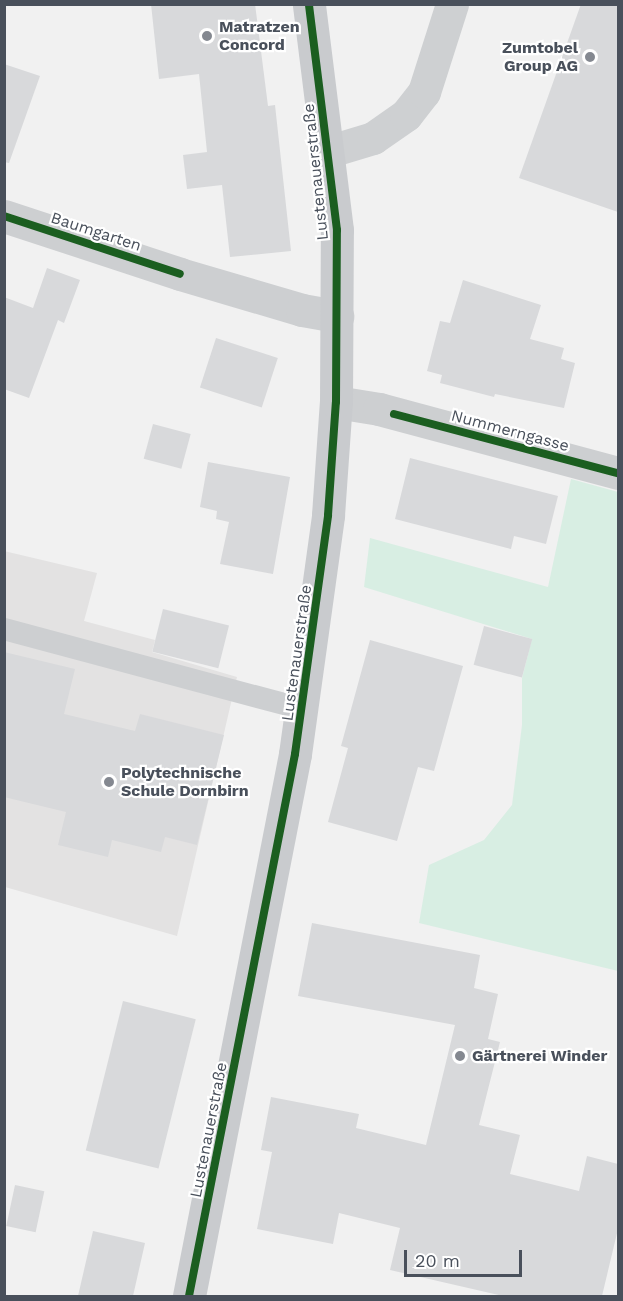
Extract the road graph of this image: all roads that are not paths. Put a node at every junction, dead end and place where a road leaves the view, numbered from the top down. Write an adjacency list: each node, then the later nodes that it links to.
1 (309, 4): 3 (main road, Lustenauerstraße)
2 (452, 4): 3 (main road)
3 (330, 151): 5 (main road, Lustenauerstraße)
4 (4, 216): 5 (street, Baumgarten)
5 (337, 316): 6 (main road, Lustenauerstraße)
6 (336, 402): 7 (street, Nummerngasse); 9 (main road, Lustenauerstraße)
7 (618, 473)
8 (4, 629): 9 (lane, Lustenauerstraße)
9 (302, 709): 10 (main road, Lustenauerstraße)
10 (189, 1296)

